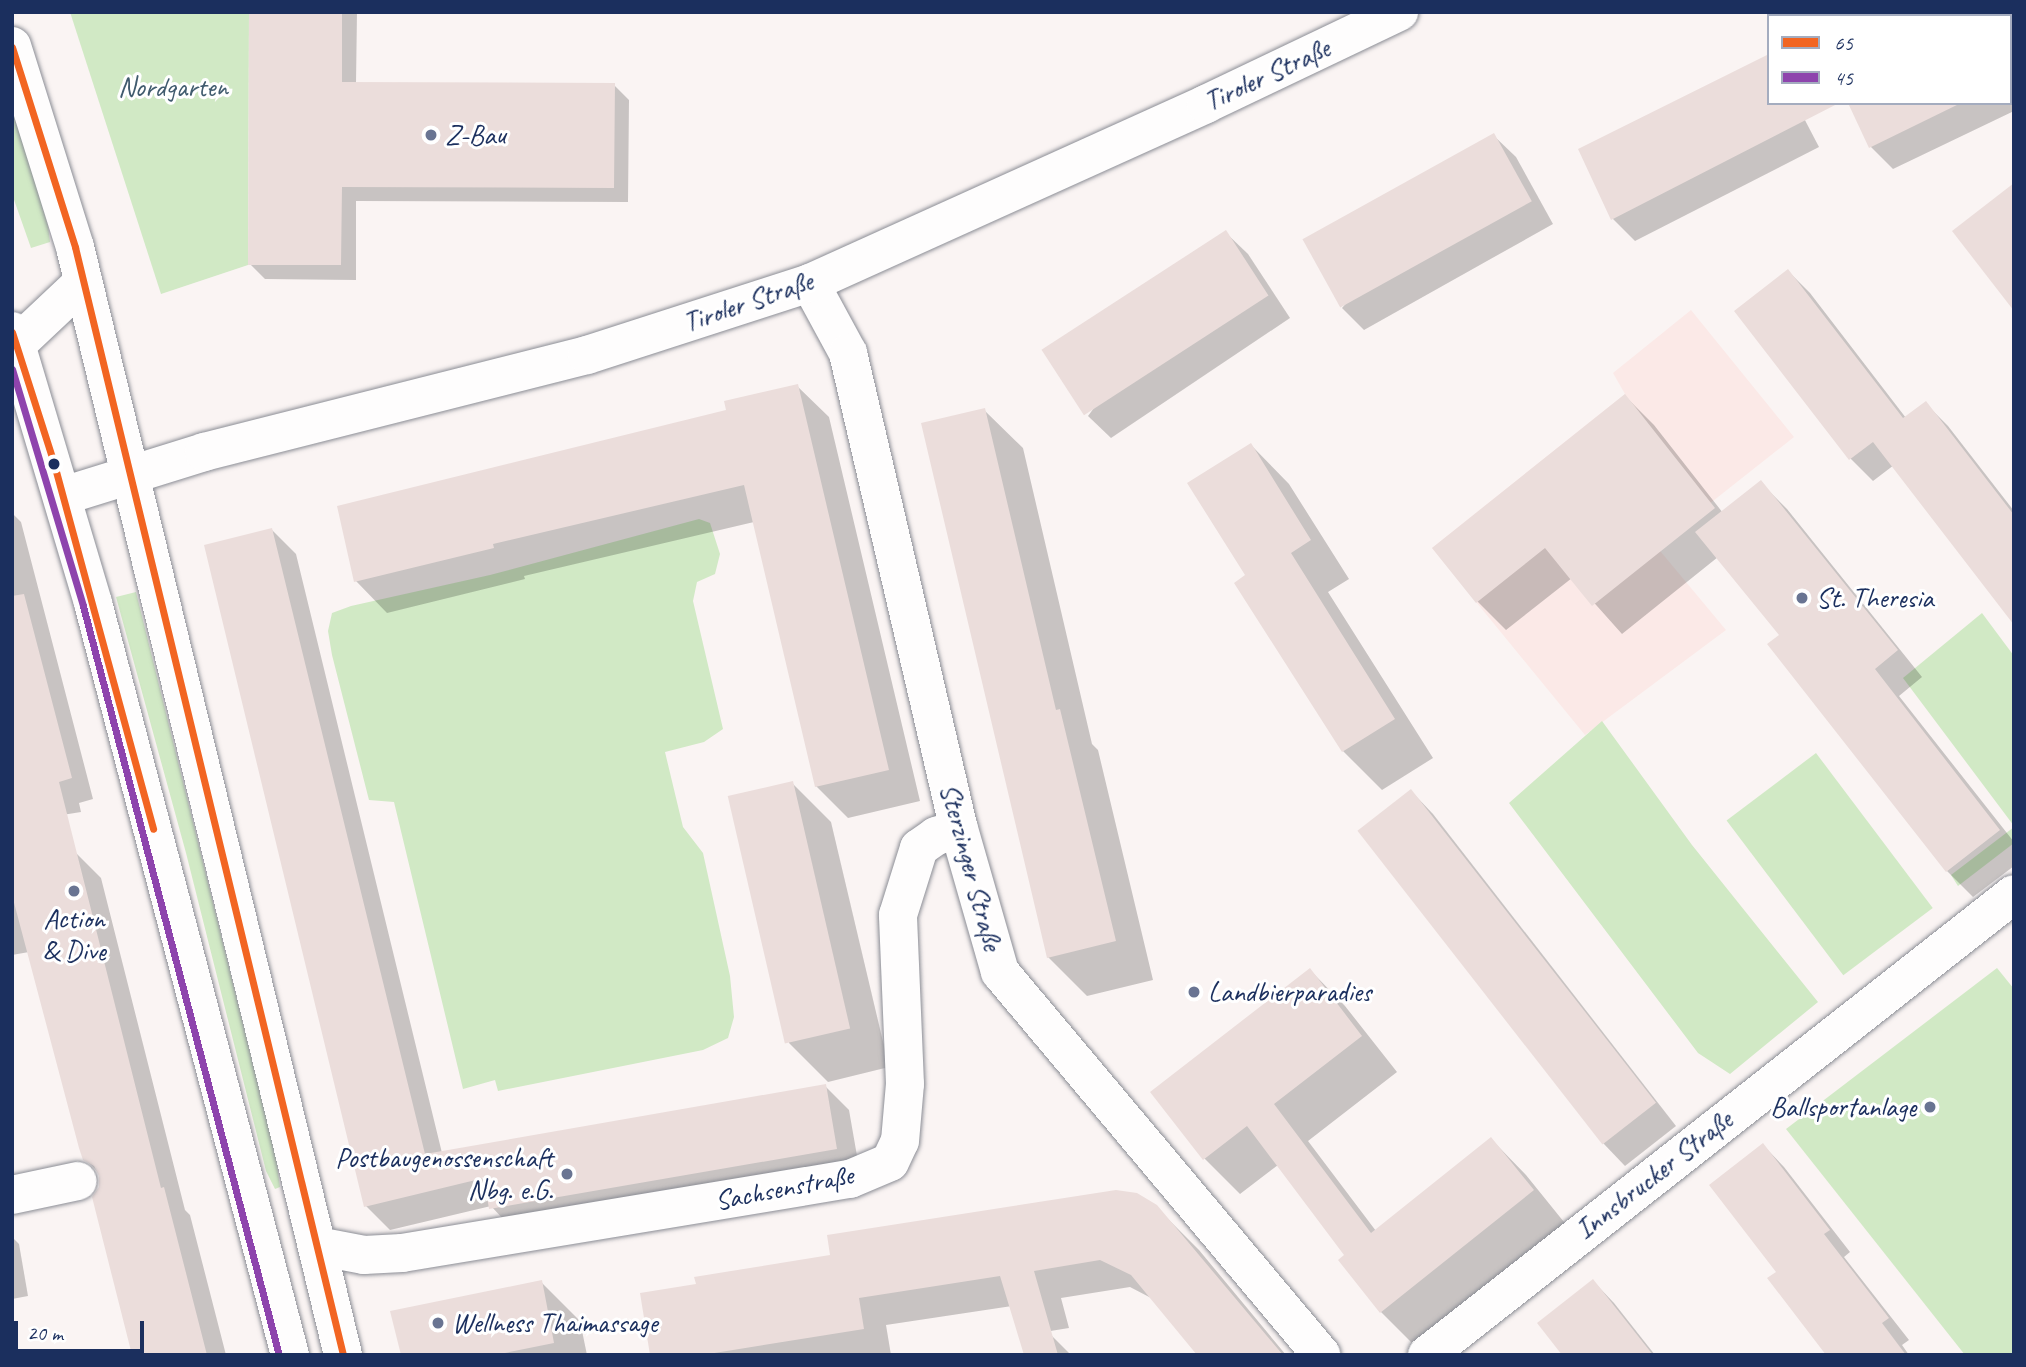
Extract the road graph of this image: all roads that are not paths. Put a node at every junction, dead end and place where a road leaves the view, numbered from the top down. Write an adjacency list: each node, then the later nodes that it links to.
1 (1399, 12): 4 (street, Tiroler Straße)
2 (12, 46): 3 (street)
3 (83, 282): 5 (street); 6 (street)
4 (810, 283): 6 (street, Tiroler Straße); 8 (street, Sterzinger Straße)
5 (14, 342): 7 (street)
6 (129, 476): 7 (street, Tiroler Straße); 12 (street)
7 (62, 496): 13 (street)
8 (959, 829): 12 (street, Sachsenstraße); 15 (street, Sterzinger Straße)
9 (2014, 894): 16 (street, Innsbrucker Straße)
10 (78, 1181): 11 (street)
11 (12, 1195)
12 (317, 1246): 14 (street)
13 (290, 1355)
14 (343, 1355)
15 (1321, 1355)
16 (1427, 1355)

